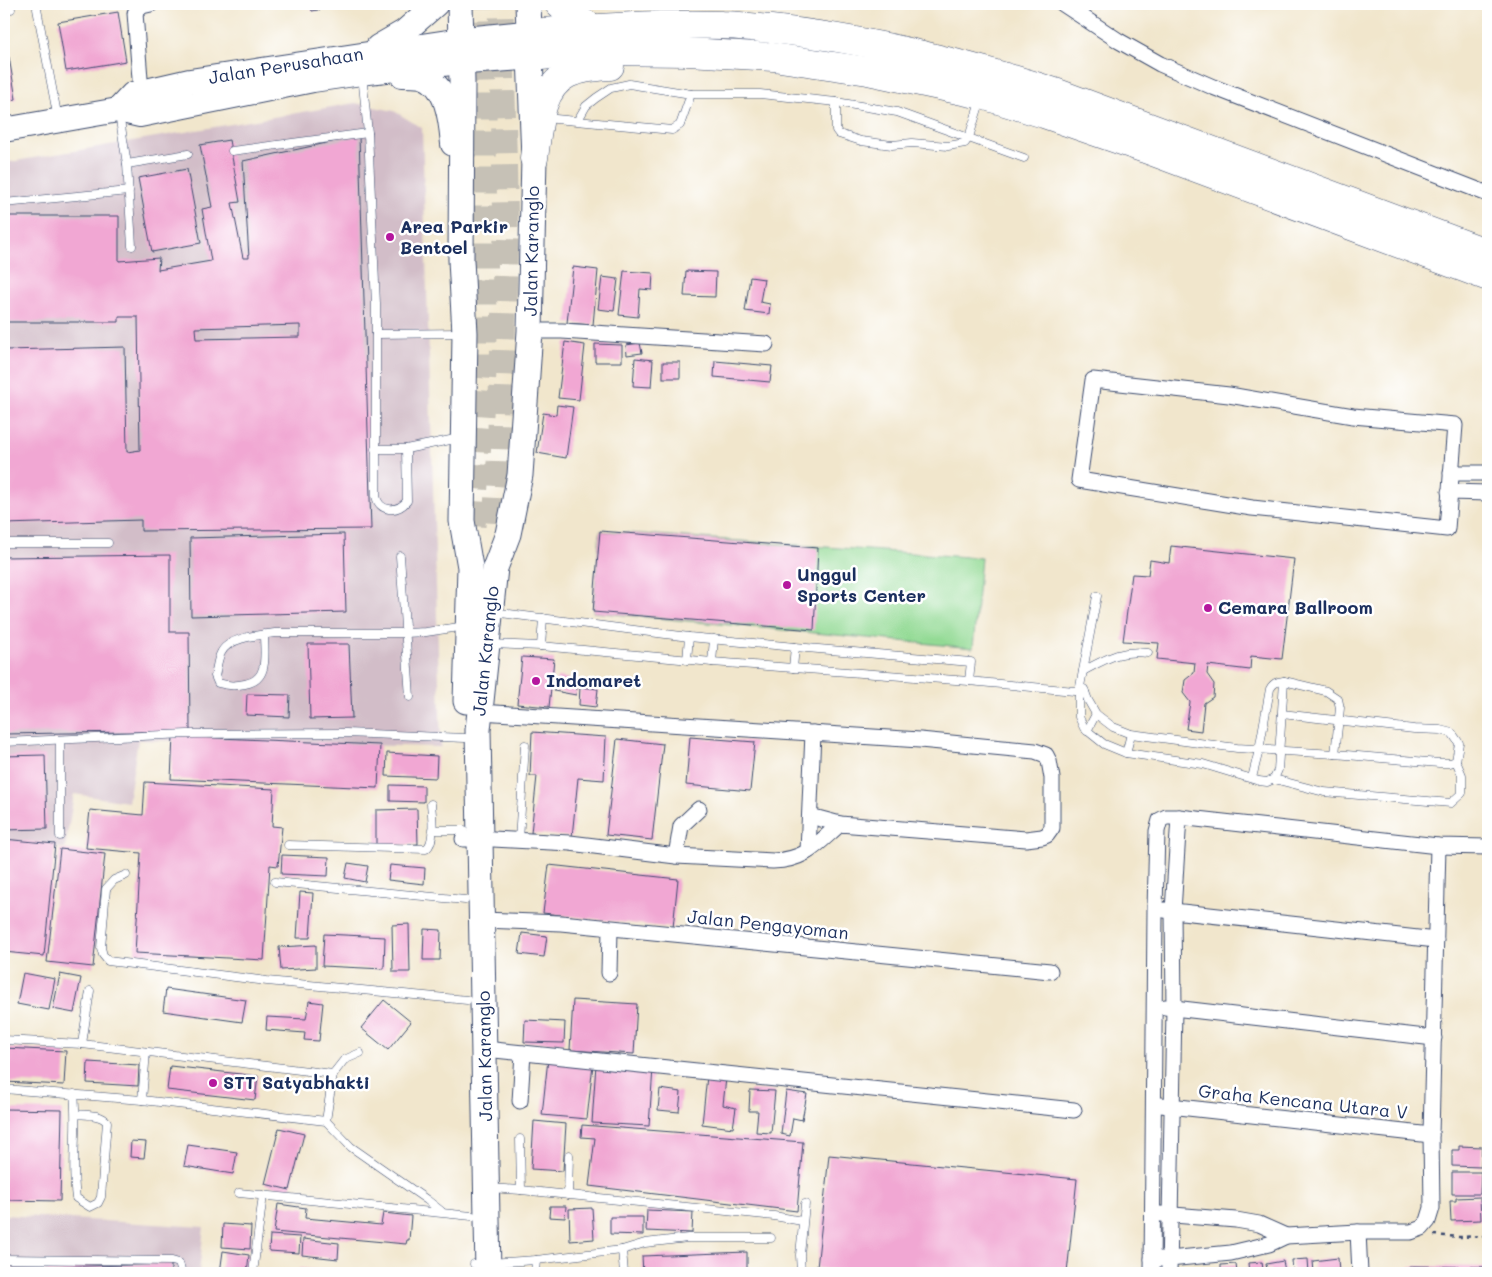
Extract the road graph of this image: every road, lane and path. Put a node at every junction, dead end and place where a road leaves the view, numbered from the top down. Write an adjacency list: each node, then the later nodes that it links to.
1 (39, 4): 19 (lane)
2 (152, 4): 12 (street)
3 (436, 4): 11 (main road)
4 (460, 4): 10 (highway, Jalan Karanglo)
5 (528, 4): 9 (highway, Jalan Karanglo)
6 (559, 4): 8 (highway)
7 (1063, 4): 29 (street)
8 (593, 28): 9 (highway); 32 (highway)
9 (530, 45): 10 (highway); 15 (highway); 25 (highway, Jalan Karanglo)
10 (461, 51): 11 (main road, Jalan Perusahaan); 33 (highway, Jalan Karanglo)
11 (365, 66): 12 (main road, Jalan Perusahaan); 16 (main road, Jalan Perusahaan); 21 (lane); 33 (main road)
12 (141, 92): 16 (main road, Jalan Perusahaan)
13 (691, 94): 14 (lane); 18 (lane); 18 (lane)
14 (836, 102): 22 (lane); 22 (lane)
15 (980, 102): 17 (highway); 22 (lane); 34 (highway)
16 (118, 110): 19 (main road, Jalan Perusahaan); 27 (lane)
17 (540, 117): 18 (lane); 25 (highway)
18 (578, 120)
19 (58, 121): 20 (main road, Jalan Perusahaan)
20 (4, 130)
21 (368, 133): 23 (lane); 37 (lane)
22 (969, 138): 26 (lane)
23 (232, 151)
24 (188, 154): 27 (lane)
25 (534, 158): 35 (highway, Jalan Karanglo)
26 (1024, 158)
27 (127, 164): 28 (lane)
28 (129, 191): 30 (lane); 31 (lane)
29 (1488, 194)
30 (4, 203)
31 (132, 246)
32 (1488, 253)
33 (461, 260): 36 (highway, Jalan Karanglo)
34 (1488, 277)
35 (530, 331): 38 (street); 50 (highway, Jalan Karanglo)
36 (465, 332): 37 (lane); 39 (highway, Jalan Karanglo)
37 (376, 334): 40 (lane)
38 (766, 344)
39 (464, 437): 41 (lane); 49 (highway, Jalan Karanglo)
40 (375, 448): 41 (lane); 41 (lane)
41 (406, 449)
42 (1451, 473): 43 (street); 44 (street); 44 (street)
43 (1488, 473)
44 (1450, 492): 45 (street)
45 (1488, 493)
46 (4, 543): 47 (lane)
47 (108, 543)
48 (400, 556): 55 (lane)
49 (470, 567): 50 (highway); 54 (highway, Jalan Karanglo)
50 (494, 568): 52 (highway, Jalan Karanglo)
51 (1097, 596): 66 (lane)
52 (491, 612): 53 (lane); 59 (highway, Jalan Karanglo)
53 (543, 618): 57 (lane); 60 (lane)
54 (468, 626): 55 (lane); 78 (highway, Jalan Karanglo)
55 (404, 633): 56 (lane); 70 (lane)
56 (264, 634): 56 (lane)
57 (689, 637): 58 (lane); 63 (lane)
58 (714, 639): 61 (lane); 64 (lane)
59 (486, 644): 60 (lane); 71 (highway, Jalan Karanglo)
60 (541, 646): 63 (lane)
61 (795, 647): 65 (lane); 67 (lane)
62 (1148, 653): 66 (lane)
63 (687, 660): 64 (lane)
64 (712, 662): 65 (lane)
65 (793, 668): 67 (lane)
66 (1083, 673): 69 (lane)
67 (969, 681): 69 (lane)
68 (1284, 681): 73 (lane); 74 (lane); 82 (lane)
69 (1082, 692): 72 (lane); 75 (lane)
70 (410, 697)
71 (480, 712): 76 (street); 96 (highway, Jalan Karanglo)
72 (1096, 714): 75 (lane); 77 (lane)
73 (1282, 714): 74 (lane); 83 (lane)
74 (1338, 720): 85 (lane); 86 (lane)
75 (1087, 731): 84 (lane)
76 (813, 733): 91 (street); 93 (street)
77 (1131, 734): 82 (lane); 84 (lane)
78 (465, 738): 79 (lane); 96 (highway, Jalan Karanglo)
79 (60, 740): 80 (lane); 95 (lane)
80 (4, 742)
81 (525, 745): 97 (lane)
82 (1259, 750): 83 (lane); 87 (lane)
83 (1280, 751): 85 (lane); 88 (lane)
84 (1126, 753): 87 (lane)
85 (1335, 754): 86 (lane)
86 (1456, 761): 88 (lane)
87 (1252, 778): 88 (lane)
88 (1274, 779)
89 (431, 804): 94 (lane)
90 (699, 809): 102 (street)
91 (810, 816): 93 (street); 101 (street)
92 (1179, 817): 99 (street); 106 (street); 107 (street)
93 (840, 824): 101 (street)
94 (432, 830): 96 (lane); 98 (lane)
95 (60, 836)
96 (469, 836): 97 (street); 105 (highway, Jalan Karanglo); 108 (highway, Jalan Karanglo)
97 (519, 840): 102 (street)
98 (288, 845)
99 (1438, 846): 100 (street); 110 (street)
100 (1488, 847)
101 (808, 851): 102 (street)
102 (676, 856)
103 (126, 876): 114 (lane)
104 (275, 882): 105 (lane)
105 (465, 900): 114 (highway, Jalan Karanglo)
106 (1155, 910): 107 (street); 115 (street)
107 (1173, 911): 110 (street); 116 (street)
108 (482, 920): 109 (street, Jalan Pengayoman); 120 (highway, Jalan Karanglo)
109 (610, 929): 111 (street, Jalan Pengayoman); 112 (street)
110 (1436, 940): 117 (street)
111 (1050, 972)
112 (609, 973)
113 (90, 991): 119 (lane)
114 (467, 1000): 146 (highway, Jalan Karanglo)
115 (1154, 1006): 116 (street); 129 (street)
116 (1174, 1009): 117 (street); 130 (street)
117 (1434, 1038): 134 (street)
118 (4, 1040): 119 (lane)
119 (82, 1044): 121 (lane)
120 (485, 1049): 122 (street); 137 (highway, Jalan Karanglo)
121 (146, 1052): 124 (lane); 127 (lane)
122 (523, 1052): 128 (street); 131 (street)
123 (360, 1053): 124 (lane)
124 (332, 1074): 133 (lane)
125 (4, 1089): 126 (lane)
126 (74, 1094): 127 (lane); 132 (lane)
127 (142, 1100): 133 (lane)
128 (520, 1101)
129 (1154, 1104): 130 (street, Graha Kencana Utara V); 144 (street)
130 (1171, 1107): 134 (street, Graha Kencana Utara V); 145 (street)
131 (1074, 1110)
132 (76, 1114): 132 (lane)
133 (326, 1121): 143 (lane)
134 (1430, 1135): 148 (street)
135 (520, 1138): 138 (lane)
136 (569, 1155): 141 (lane)
137 (487, 1188): 138 (lane); 158 (highway, Jalan Karanglo)
138 (521, 1190): 141 (lane)
139 (239, 1193): 140 (lane)
140 (263, 1195): 143 (lane); 160 (lane)
141 (568, 1195): 147 (lane)
142 (805, 1204): 147 (lane)
143 (441, 1211): 146 (lane)
144 (1153, 1214): 145 (street); 156 (street)
145 (1170, 1214): 150 (street); 157 (street)
146 (472, 1216): 158 (highway, Jalan Karanglo)
147 (802, 1221): 163 (lane)
148 (1422, 1228): 149 (street); 151 (path)
149 (1358, 1232): 150 (street); 164 (street)
150 (1286, 1236): 157 (street)
151 (1488, 1236)
152 (771, 1238): 153 (lane)
153 (622, 1250): 155 (lane); 162 (lane)
154 (4, 1259): 159 (lane)
155 (536, 1260): 158 (lane); 161 (lane)
156 (1152, 1266): 157 (street)
157 (1169, 1266)
158 (482, 1268)
159 (182, 1273)
160 (253, 1273)
161 (535, 1273)
162 (624, 1273)
163 (801, 1273)
164 (1360, 1273)

